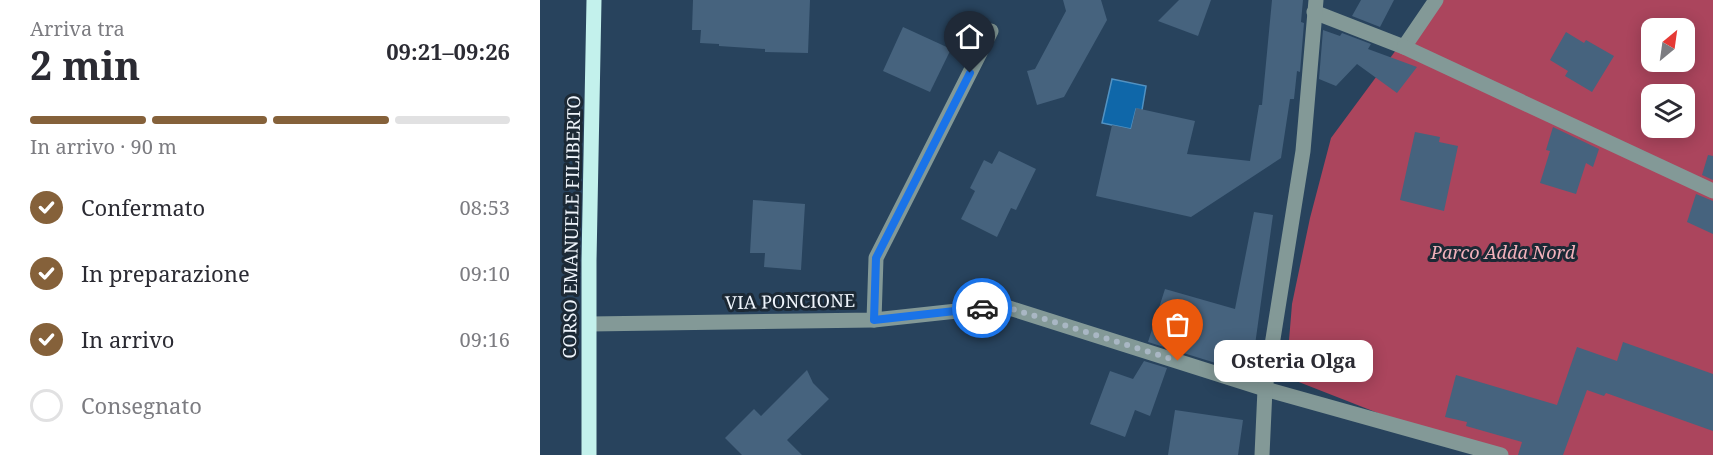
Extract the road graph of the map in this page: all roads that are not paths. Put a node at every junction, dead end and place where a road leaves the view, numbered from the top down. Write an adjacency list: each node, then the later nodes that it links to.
1 (594, 0): 8 (main road, CORSO EMANUELE FILIBERTO)
2 (1436, 0): 5 (street)
3 (1315, 6): 5 (street); 9 (street)
4 (991, 32): 7 (street)
5 (1404, 47): 6 (street)
6 (1713, 192)
7 (874, 320): 8 (street, VIA PONCIONE); 9 (street, VIA PONCIONE)
8 (590, 324): 10 (main road, CORSO EMANUELE FILIBERTO)
9 (1265, 389): 11 (street); 12 (street, VIA PONCIONE)
10 (589, 455)
11 (1262, 455)
12 (1501, 455)

